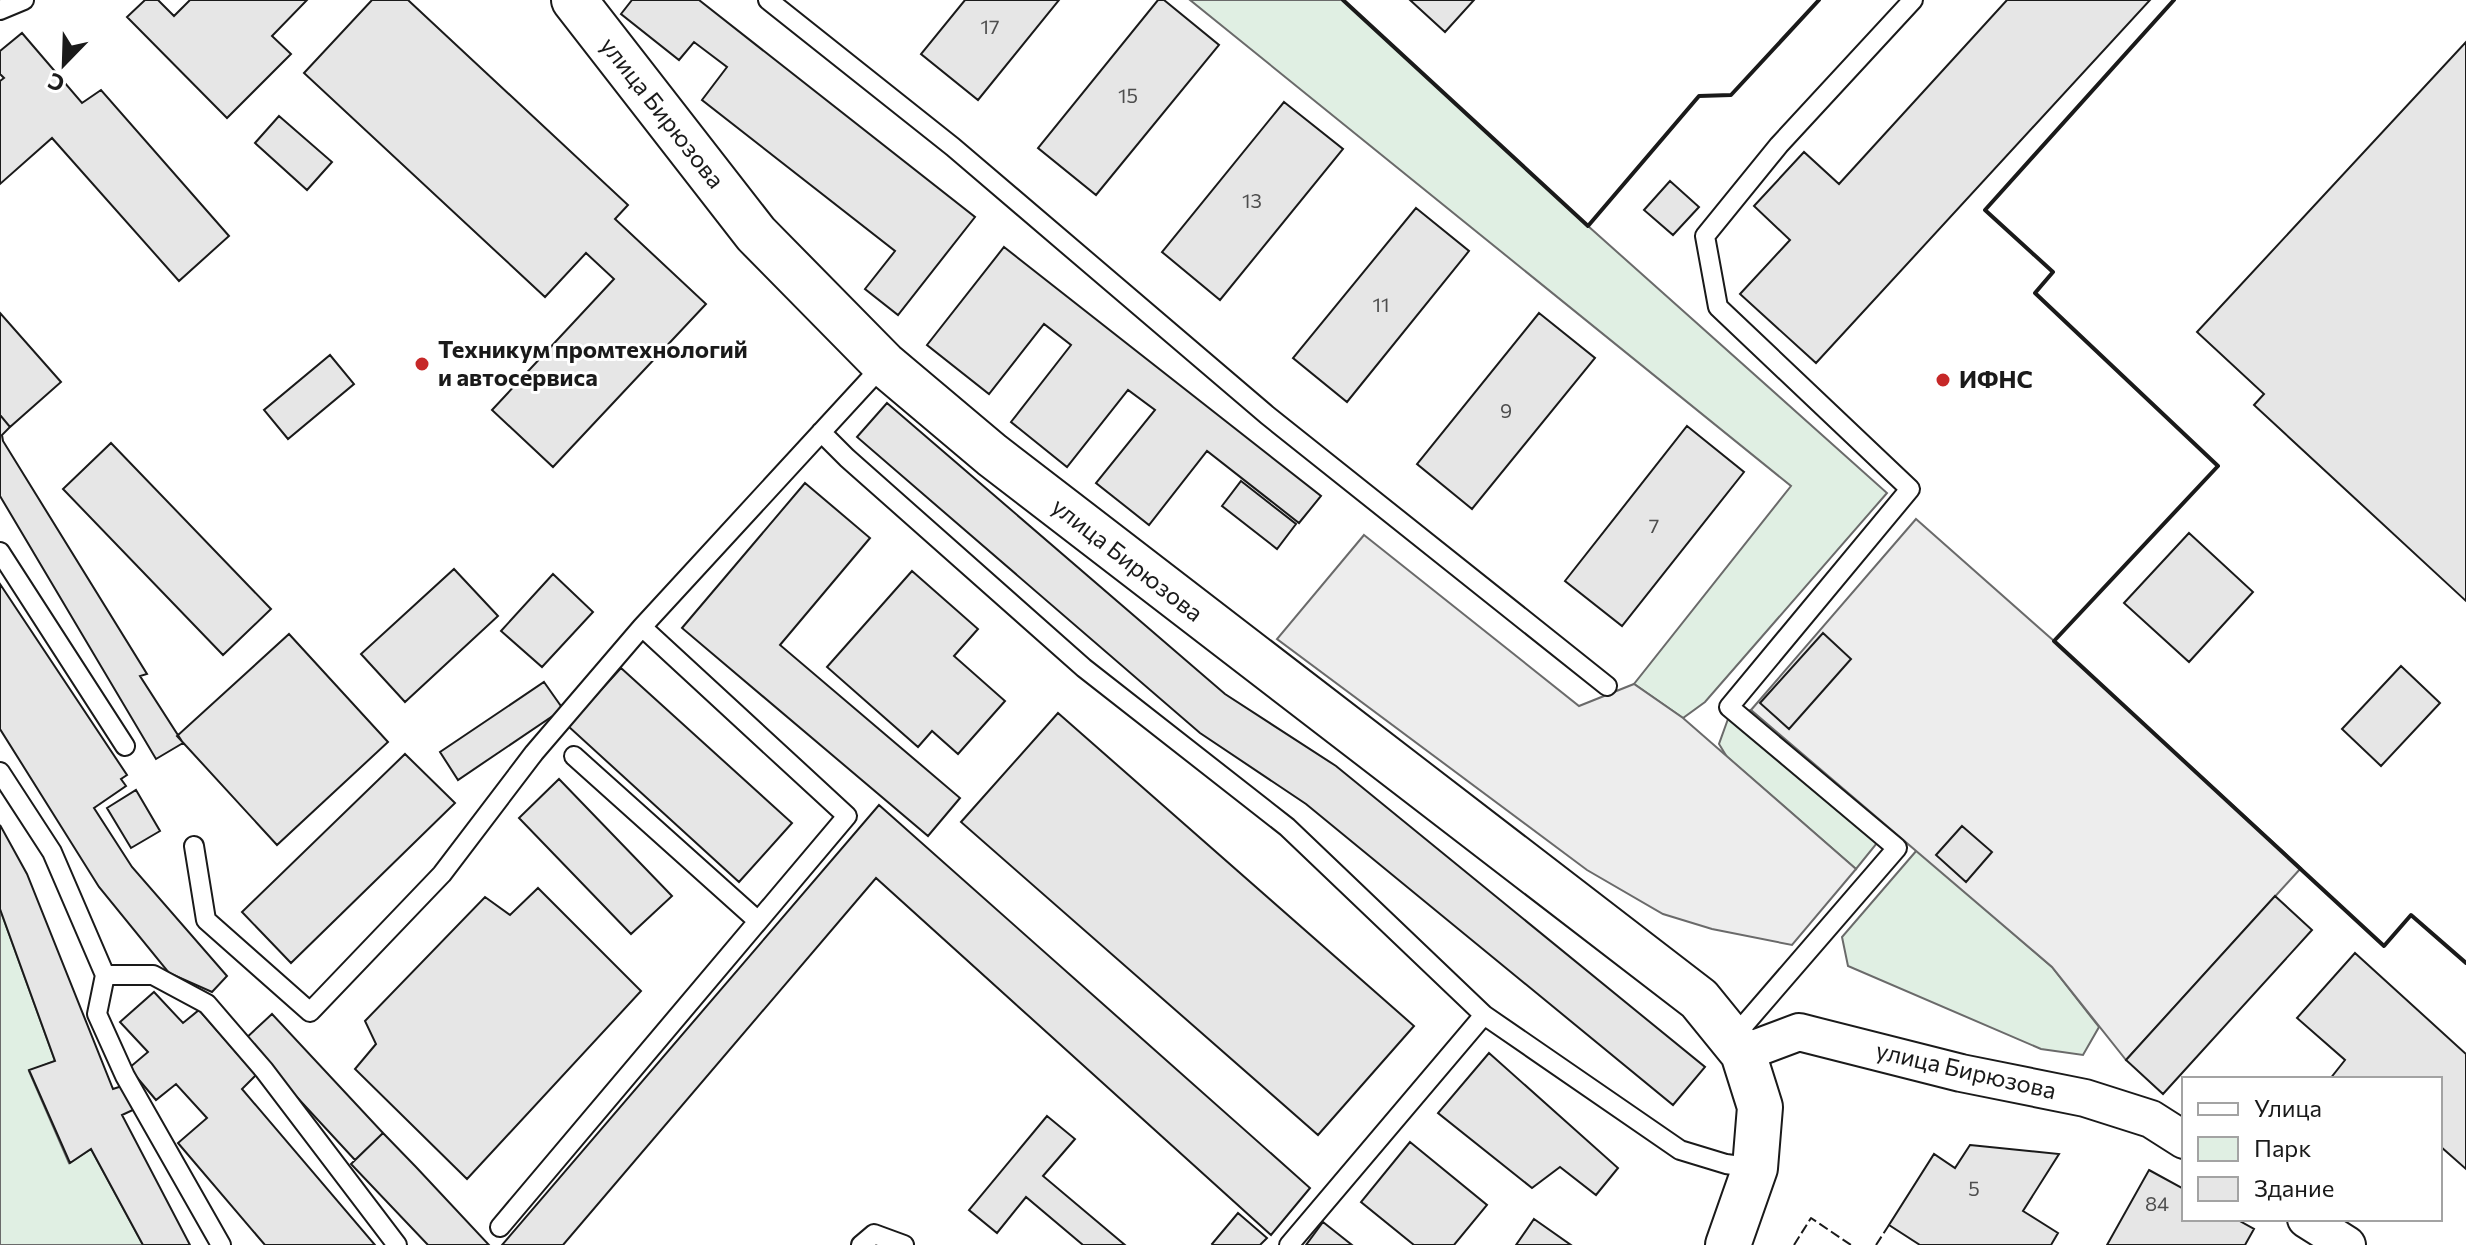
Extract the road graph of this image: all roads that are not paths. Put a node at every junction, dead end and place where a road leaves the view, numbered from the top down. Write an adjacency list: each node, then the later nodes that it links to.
1 (24, 0): 5 (lane)
2 (574, 0): 6 (main road, улица Бирюзова)
3 (768, 0): 10 (lane)
4 (1913, 0): 18 (lane)
5 (0, 10)
6 (884, 364): 7 (lane); 18 (main road, улица Бирюзова)
7 (821, 432): 9 (lane); 17 (lane)
8 (0, 552): 11 (lane)
9 (642, 627): 14 (lane); 15 (lane)
10 (1607, 686)
11 (125, 746)
12 (574, 756): 15 (lane)
13 (0, 772): 16 (lane)
14 (194, 846)
15 (758, 921): 22 (lane)
16 (105, 975): 23 (lane); 24 (lane)
17 (1484, 1015): 20 (lane); 27 (lane)
18 (1738, 1046): 19 (street, улица Бирюзова); 20 (main road, улица Бирюзова)
19 (2182, 1139)
20 (1755, 1168): 28 (main road, улица Бирюзова)
21 (2309, 1221): 29 (street)
22 (500, 1227)
23 (221, 1245)
24 (397, 1245)
25 (861, 1245): 26 (lane)
26 (904, 1245)
27 (1289, 1245)
28 (1728, 1245)
29 (2347, 1245)

